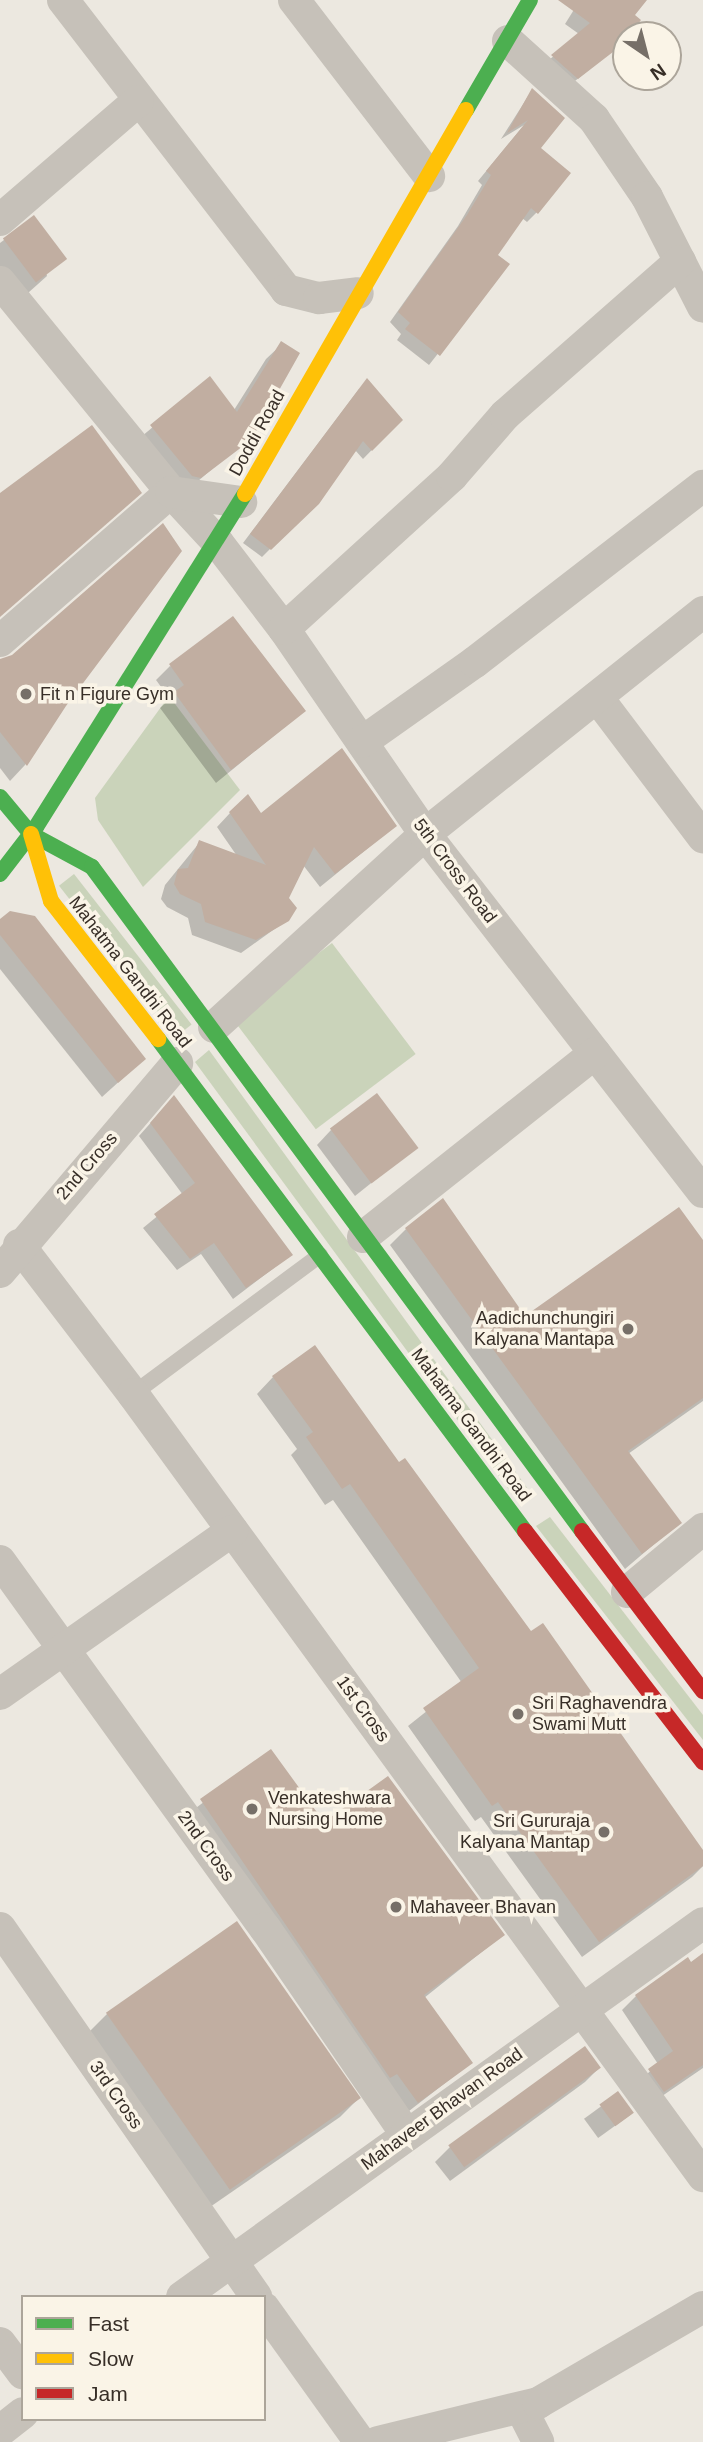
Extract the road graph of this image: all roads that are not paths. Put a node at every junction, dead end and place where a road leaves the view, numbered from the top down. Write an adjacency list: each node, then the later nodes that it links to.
1 (63, 0): 5 (street)
2 (294, 0): 6 (street)
3 (530, 0): 4 (street, Doddi Road)
4 (508, 41): 6 (street, Doddi Road); 8 (street)
5 (138, 101): 7 (street); 10 (street)
6 (429, 176): 10 (street, Doddi Road)
7 (0, 220)
8 (680, 261): 11 (street); 17 (street)
9 (0, 282): 13 (street, 5th Cross Road)
10 (358, 293): 14 (street, Doddi Road)
11 (703, 307)
12 (703, 486): 20 (street)
13 (171, 492): 14 (street); 15 (street, 5th Cross Road); 18 (street)
14 (241, 502): 15 (street, Doddi Road)
15 (218, 542): 17 (street, 5th Cross Road); 22 (street, Doddi Road)
16 (703, 612): 19 (street, 2nd Cross)
17 (284, 629): 20 (street, 5th Cross Road)
18 (0, 641)
19 (597, 697): 23 (street, 2nd Cross); 24 (street)
20 (362, 742): 23 (street, 5th Cross Road)
21 (0, 797): 22 (street)
22 (31, 834): 25 (street, Doddi Road); 26 (street, Mahatma Gandhi Road); 26 (street, Mahatma Gandhi Road)
23 (425, 834): 26 (street, 2nd Cross); 27 (street, 5th Cross Road)
24 (703, 837)
25 (0, 874)
26 (193, 1047): 29 (street, Mahatma Gandhi Road); 30 (street, 2nd Cross); 31 (street, Mahatma Gandhi Road)
27 (595, 1053): 28 (street, 5th Cross Road); 29 (street)
28 (697, 1172)
29 (363, 1237): 34 (street, Mahatma Gandhi Road)
30 (19, 1245): 32 (street, 2nd Cross); 33 (street, 1st Cross)
31 (320, 1255): 33 (lane); 35 (street, Mahatma Gandhi Road)
32 (0, 1272)
33 (133, 1394): 37 (street, 1st Cross)
34 (553, 1491): 35 (street); 39 (street, Mahatma Gandhi Road)
35 (525, 1510): 43 (street, Mahatma Gandhi Road)
36 (703, 1528): 39 (street)
37 (232, 1531): 40 (street); 46 (street, 1st Cross)
38 (0, 1561): 40 (street, 2nd Cross)
39 (627, 1592): 41 (street, Mahatma Gandhi Road)
40 (63, 1650): 42 (street); 47 (street, 2nd Cross)
41 (703, 1691)
42 (0, 1694)
43 (703, 1762)
44 (703, 1923): 46 (street, Mahaveer Bhavan Road)
45 (4, 1942): 49 (street, 3rd Cross)
46 (583, 2009): 47 (street, Mahaveer Bhavan Road); 48 (street, 1st Cross)
47 (407, 2135): 49 (street, Mahaveer Bhavan Road)
48 (703, 2176)
49 (231, 2262): 50 (street, Mahaveer Bhavan Road); 51 (street, 3rd Cross)
50 (185, 2295)
51 (255, 2295)
52 (703, 2306): 56 (street)
53 (266, 2311): 59 (street)
54 (0, 2343): 55 (street)
55 (21, 2370)
56 (521, 2408): 60 (street); 61 (street)
57 (21, 2415): 58 (street)
58 (0, 2431)
59 (360, 2442)
60 (378, 2442)
61 (538, 2442)

